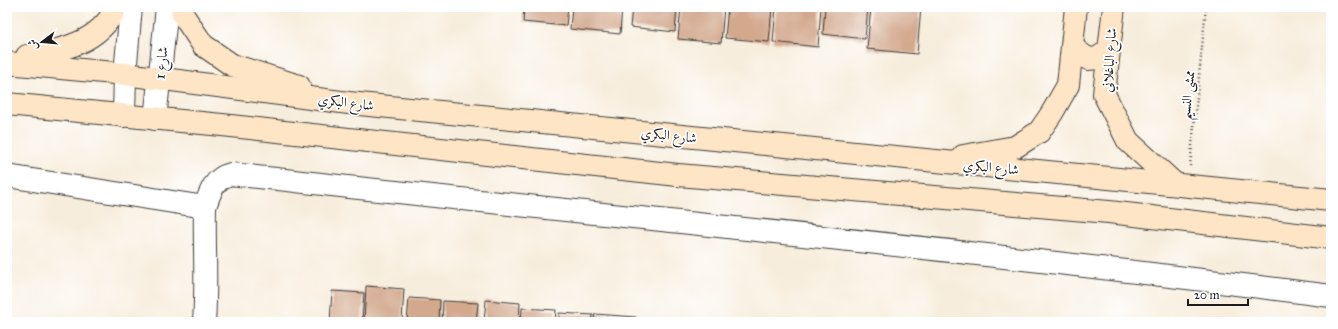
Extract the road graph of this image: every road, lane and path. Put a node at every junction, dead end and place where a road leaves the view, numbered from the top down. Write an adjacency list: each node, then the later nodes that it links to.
1 (116, 7): 10 (main road)
2 (131, 7): 12 (street)
3 (168, 7): 13 (street, شارع 1)
4 (182, 7): 14 (main road)
5 (1076, 7): 8 (main road)
6 (1114, 7): 9 (main road, شارع الباغلاني)
7 (1206, 7): 20 (path, ممشى النسيم)
8 (1072, 47): 9 (main road); 18 (main road)
9 (1109, 50): 20 (main road, شارع الباغلاني)
10 (7, 59)
11 (7, 62): 12 (main road, شارع البكري)
12 (125, 74): 13 (main road, شارع البكري); 16 (street)
13 (159, 79): 14 (main road, شارع البكري); 17 (street, شارع 1)
14 (349, 102): 18 (main road, شارع البكري)
15 (7, 104): 16 (main road)
16 (124, 116): 17 (main road)
17 (155, 119): 23 (main road)
18 (934, 161): 20 (main road, شارع البكري)
19 (7, 176): 22 (street)
20 (1181, 184): 21 (main road, شارع البكري)
21 (1331, 200)
22 (206, 207): 24 (street); 25 (street)
23 (1331, 238)
24 (1331, 296)
25 (204, 322)

